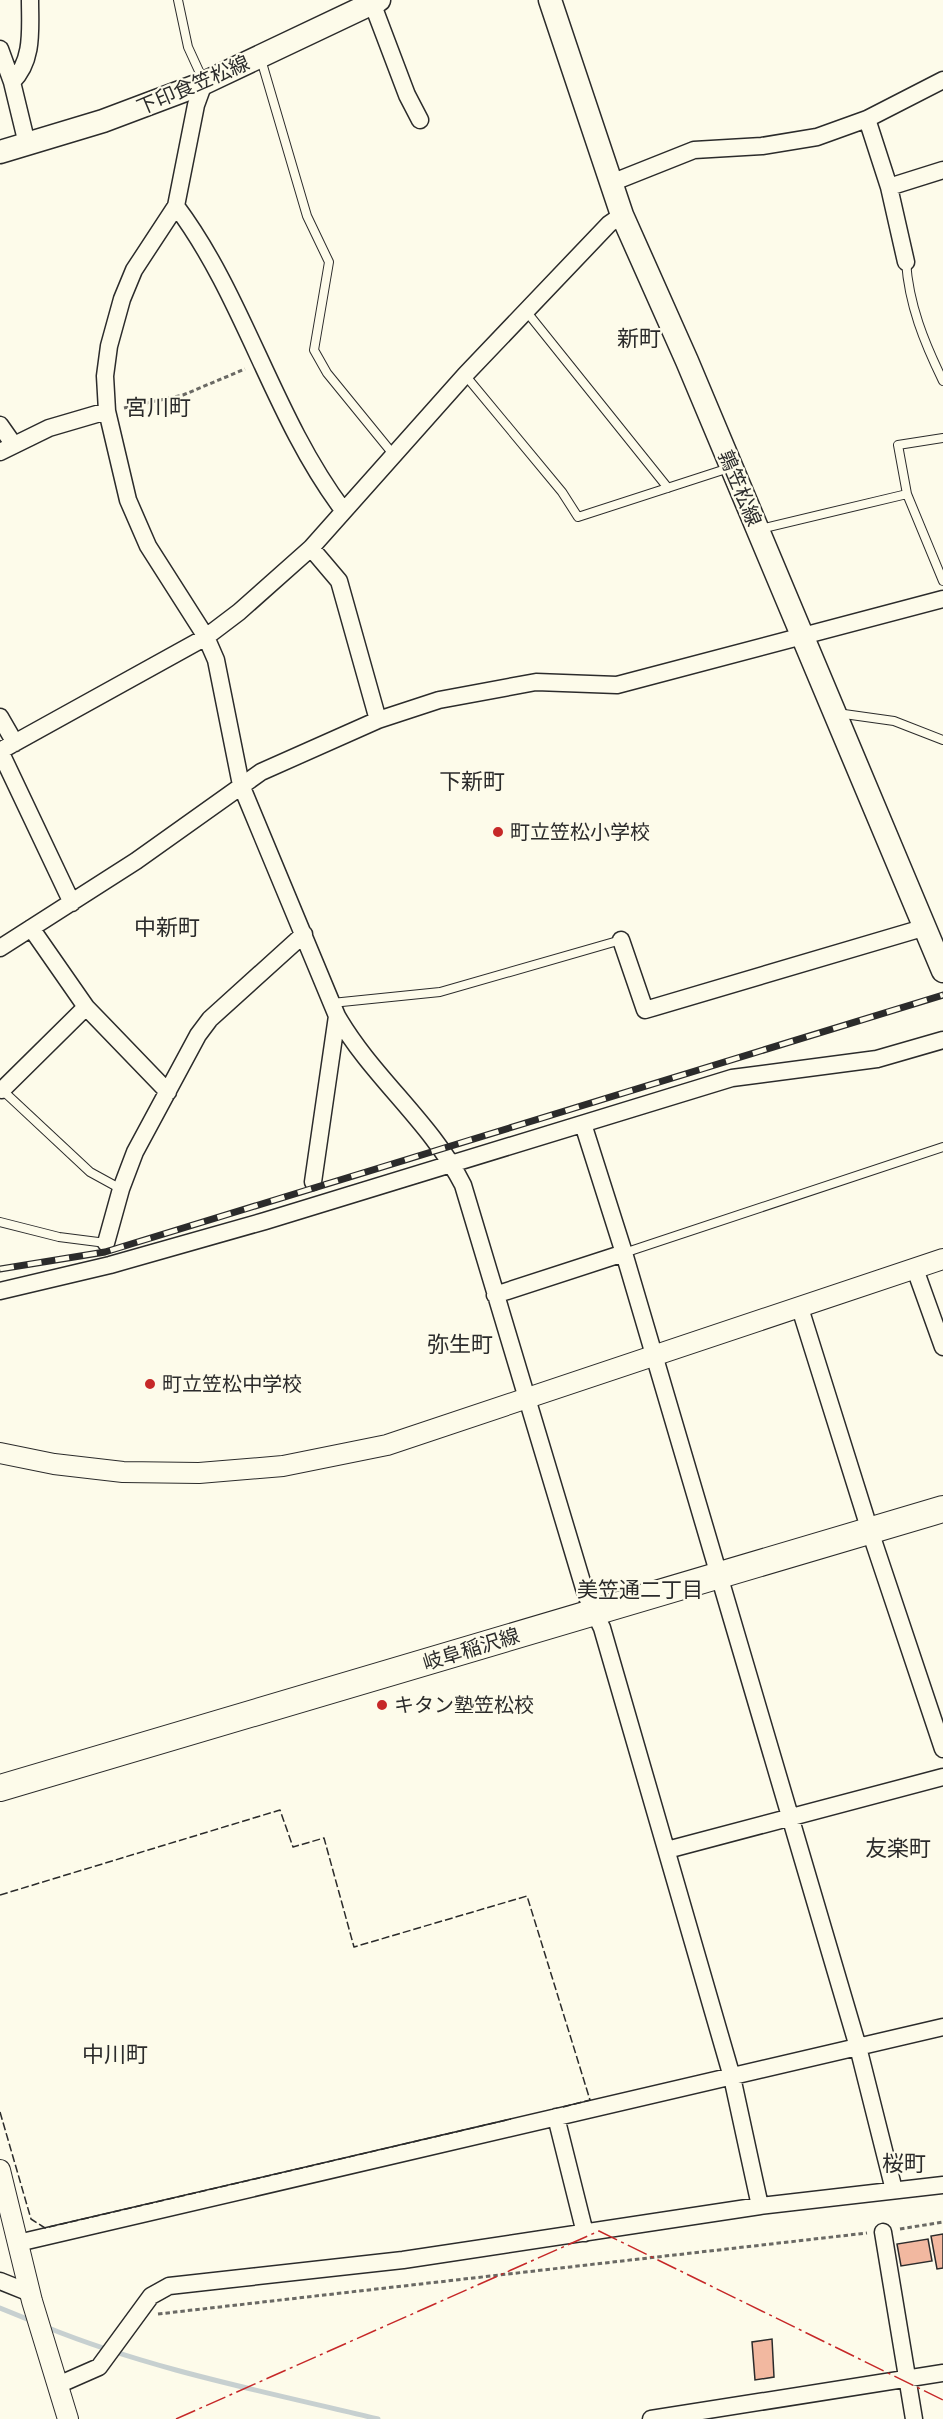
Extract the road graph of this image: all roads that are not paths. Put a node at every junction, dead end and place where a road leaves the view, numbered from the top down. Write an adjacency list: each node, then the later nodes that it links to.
1 (30, 0): 8 (street)
2 (178, 0): 9 (lane)
3 (550, 0): 15 (main road, 鶉笠松線)
4 (374, 1): 6 (main road, 下印食笠松線); 11 (street)
5 (0, 50): 8 (street)
6 (260, 56): 9 (main road, 下印食笠松線); 27 (lane)
7 (943, 80): 10 (street)
8 (12, 82): 12 (street)
9 (204, 83): 12 (main road, 下印食笠松線); 17 (street)
10 (867, 119): 15 (street); 16 (street)
11 (420, 120)
12 (27, 144): 13 (main road, 下印食笠松線)
13 (0, 152)
14 (943, 170): 16 (street)
15 (611, 183): 18 (main road, 鶉笠松線)
16 (889, 187): 19 (street)
17 (176, 206): 23 (street); 31 (street)
18 (622, 214): 20 (street); 28 (main road, 鶉笠松線)
19 (906, 262): 22 (lane)
20 (526, 311): 21 (street); 29 (lane)
21 (465, 375): 27 (street); 29 (lane)
22 (943, 381)
23 (107, 411): 26 (street); 36 (street)
24 (0, 425): 26 (street)
25 (943, 438): 30 (lane)
26 (7, 448)
27 (393, 454): 31 (street)
28 (731, 467): 29 (lane); 32 (main road, 鶉笠松線)
29 (668, 488)
30 (907, 494): 32 (lane); 34 (lane)
31 (342, 510): 33 (street)
32 (757, 530): 37 (main road, 鶉笠松線)
33 (311, 548): 36 (street); 40 (street)
34 (943, 581)
35 (943, 599): 37 (street)
36 (207, 638): 42 (street); 43 (street)
37 (802, 638): 38 (main road, 鶉笠松線); 40 (street)
38 (834, 712): 41 (lane); 46 (main road, 鶉笠松線)
39 (0, 717): 42 (street)
40 (378, 720): 43 (street)
41 (943, 740)
42 (5, 748): 44 (street)
43 (241, 785): 44 (street); 47 (street)
44 (72, 903): 45 (street)
45 (31, 928): 49 (street); 51 (street)
46 (933, 933): 48 (street); 50 (main road, 鶉笠松線)
47 (304, 934): 52 (street); 55 (street)
48 (621, 940): 52 (lane)
49 (0, 948)
50 (943, 971)
51 (86, 1007): 54 (street); 55 (street)
52 (335, 1010): 58 (street); 59 (street)
53 (943, 1040): 56 (street)
54 (1, 1089): 60 (lane)
55 (168, 1092): 60 (street)
56 (583, 1124): 58 (street); 63 (street)
57 (943, 1147): 63 (lane)
58 (453, 1164): 66 (street); 67 (street)
59 (313, 1182)
60 (121, 1189): 62 (street)
61 (0, 1222): 62 (lane)
62 (106, 1244)
63 (624, 1253): 67 (street); 70 (street)
64 (943, 1259): 65 (street)
65 (915, 1269): 68 (street); 69 (street)
66 (0, 1291)
67 (495, 1295): 71 (street)
68 (800, 1308): 70 (street); 74 (street)
69 (943, 1347)
70 (654, 1356): 71 (street); 75 (street)
71 (528, 1399): 72 (street); 76 (street)
72 (0, 1453)
73 (943, 1509): 74 (main road, 岐阜稲沢線)
74 (870, 1531): 75 (main road, 岐阜稲沢線); 77 (street)
75 (718, 1576): 76 (main road, 岐阜稲沢線); 80 (street)
76 (595, 1612): 79 (main road, 岐阜稲沢線); 81 (street)
77 (943, 1749)
78 (943, 1777): 80 (street)
79 (0, 1788)
80 (791, 1817): 81 (street); 83 (street)
81 (667, 1850): 84 (street)
82 (943, 2027): 83 (street)
83 (858, 2047): 84 (street); 88 (street)
84 (732, 2077): 85 (street); 89 (street)
85 (556, 2117): 91 (street); 92 (street)
86 (0, 2170): 92 (street)
87 (943, 2185): 88 (street)
88 (894, 2190): 89 (street)
89 (760, 2206): 91 (street)
90 (883, 2232): 96 (street)
91 (585, 2233): 97 (street)
92 (18, 2243): 94 (street)
93 (0, 2281): 94 (street)
94 (31, 2297): 97 (street)
95 (943, 2373): 96 (street)
96 (907, 2379): 99 (street); 100 (street)
97 (58, 2385): 98 (street)
98 (68, 2419)
99 (651, 2419)
100 (914, 2419)

